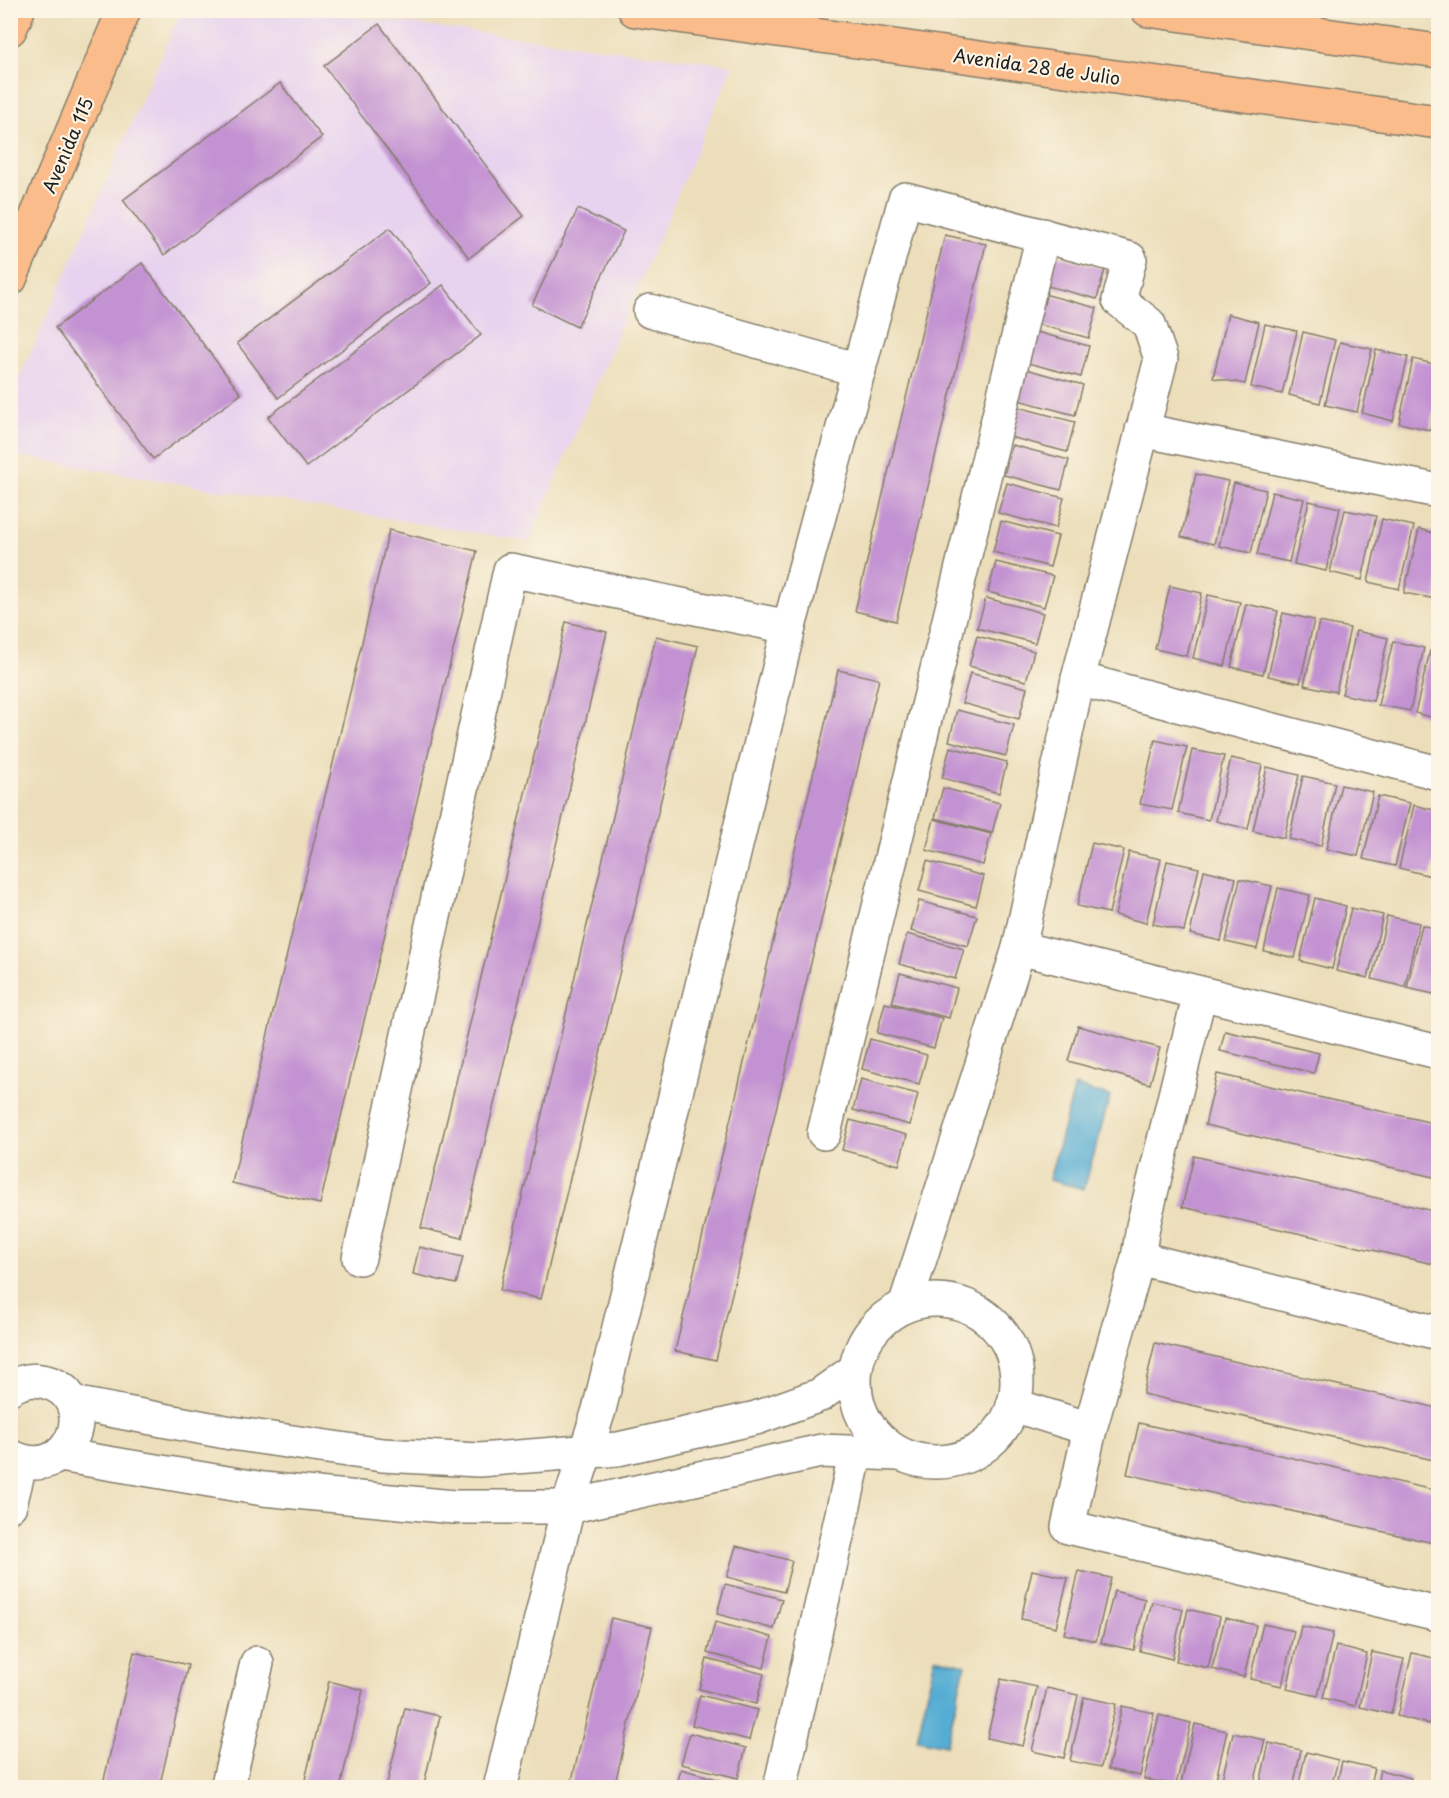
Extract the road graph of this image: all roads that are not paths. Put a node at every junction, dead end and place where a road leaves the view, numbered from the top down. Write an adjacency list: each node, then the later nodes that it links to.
1 (18, 10): 5 (main road)
2 (124, 10): 9 (main road, Avenida 115)
3 (635, 10): 7 (main road, Avenida 28 de Julio)
4 (1148, 10): 6 (main road)
5 (10, 29)
6 (1438, 51)
7 (1438, 122)
8 (1043, 236): 11 (street); 12 (street); 20 (street)
9 (10, 279)
10 (650, 311): 11 (street)
11 (859, 370): 14 (street)
12 (1142, 430): 13 (street); 15 (street)
13 (1438, 491)
14 (789, 627): 21 (street); 30 (street)
15 (1078, 679): 16 (street); 17 (street)
16 (1438, 773)
17 (1019, 948): 18 (street); 23 (street)
18 (1200, 993): 19 (street); 22 (street)
19 (1438, 1052)
20 (824, 1133)
21 (359, 1258)
22 (1138, 1258): 24 (street); 29 (street)
23 (905, 1306): 25 (street); 28 (street)
24 (1438, 1333)
25 (855, 1370): 30 (street); 32 (street)
26 (10, 1388): 27 (street)
27 (73, 1403): 30 (street); 33 (street)
28 (1013, 1405): 29 (street); 32 (street)
29 (1090, 1429): 37 (street)
30 (586, 1452): 36 (street)
31 (856, 1452): 32 (street); 36 (street); 41 (street)
32 (899, 1454)
33 (60, 1455): 34 (street); 36 (street)
34 (16, 1459): 35 (street)
35 (10, 1505)
36 (568, 1507): 40 (street)
37 (1438, 1614)
38 (257, 1663): 39 (street)
39 (227, 1788)
40 (500, 1788)
41 (780, 1788)

